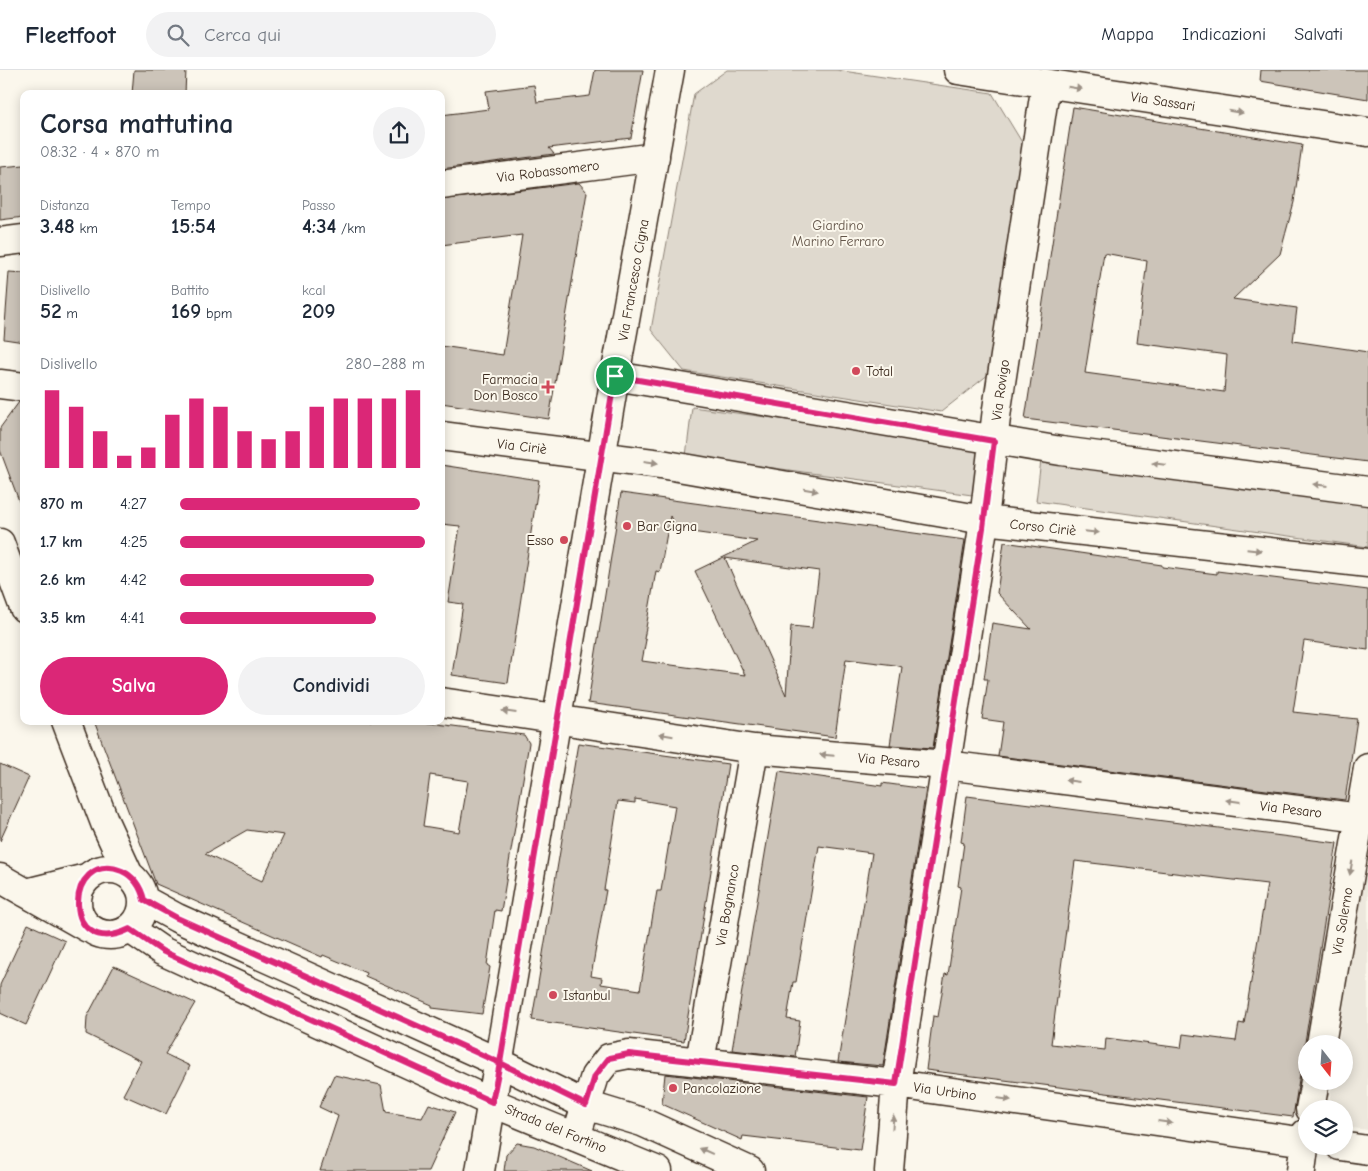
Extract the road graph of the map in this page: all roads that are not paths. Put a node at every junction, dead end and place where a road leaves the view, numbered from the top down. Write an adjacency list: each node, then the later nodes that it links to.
1 (670, 70): 5 (street, Via Francesco Cigna)
2 (958, 70): 3 (street, Via Sassari)
3 (1046, 83): 4 (street, Via Sassari, one-way to 4); 13 (street, Via Rovigo)
4 (1368, 132)
5 (655, 157): 6 (street, Via Robassomero); 9 (street, Via Francesco Cigna)
6 (445, 184)
7 (20, 240): 8 (street)
8 (0, 242)
9 (615, 376): 13 (street); 14 (street, Via Francesco Cigna)
10 (0, 384): 11 (street)
11 (20, 386)
12 (445, 436): 14 (street, Via Ciriè)
13 (994, 441): 15 (street, one-way to 13); 16 (street, Via Rovigo)
14 (602, 455): 16 (street, Corso Ciriè, one-way to 16); 21 (street, Via Francesco Cigna)
15 (1368, 491)
16 (984, 520): 18 (street, Corso Ciriè, one-way to 18); 24 (street, Via Rovigo)
17 (0, 543): 19 (street)
18 (1368, 562)
19 (20, 597)
20 (445, 703): 21 (street, Via Pesaro, one-way to 20)
21 (557, 719): 23 (street, Via Pesaro, one-way to 21); 37 (street, Via Francesco Cigna)
22 (68, 725): 27 (street)
23 (754, 749): 24 (street, Via Pesaro, one-way to 23); 36 (street, Via Bognanco)
24 (946, 765): 26 (street, Via Pesaro, one-way to 24); 38 (street, Via Rovigo)
25 (1368, 768): 26 (street, Via Salerno)
26 (1364, 818): 35 (street, Via Salerno, one-way to 35)
27 (105, 823): 28 (street); 29 (street)
28 (128, 874): 29 (street); 32 (street)
29 (91, 875): 31 (street); 33 (street)
30 (0, 878): 31 (street)
31 (26, 893): 33 (street)
32 (144, 900): 34 (street); 37 (street)
33 (88, 928): 34 (street)
34 (130, 929): 39 (street, Strada del Fortino)
35 (1323, 1035)
36 (700, 1062): 38 (street, Via Urbino); 40 (street, Via Urbino)
37 (500, 1063): 39 (street, Via Francesco Cigna); 40 (street)
38 (896, 1084): 42 (street, Via Urbino, one-way to 42); 49 (street, Via Rovigo, one-way to 38)
39 (492, 1102): 41 (street, Strada del Fortino); 46 (street, Via Francesco Cigna)
40 (586, 1105): 41 (street, Via Urbino); 48 (street, one-way to 40)
41 (576, 1137): 47 (street, Strada del Fortino)
42 (1298, 1138)
43 (1353, 1148): 44 (street)
44 (1368, 1150)
45 (1303, 1155): 50 (street)
46 (480, 1171)
47 (658, 1171)
48 (750, 1171)
49 (889, 1171)
50 (1300, 1171)

